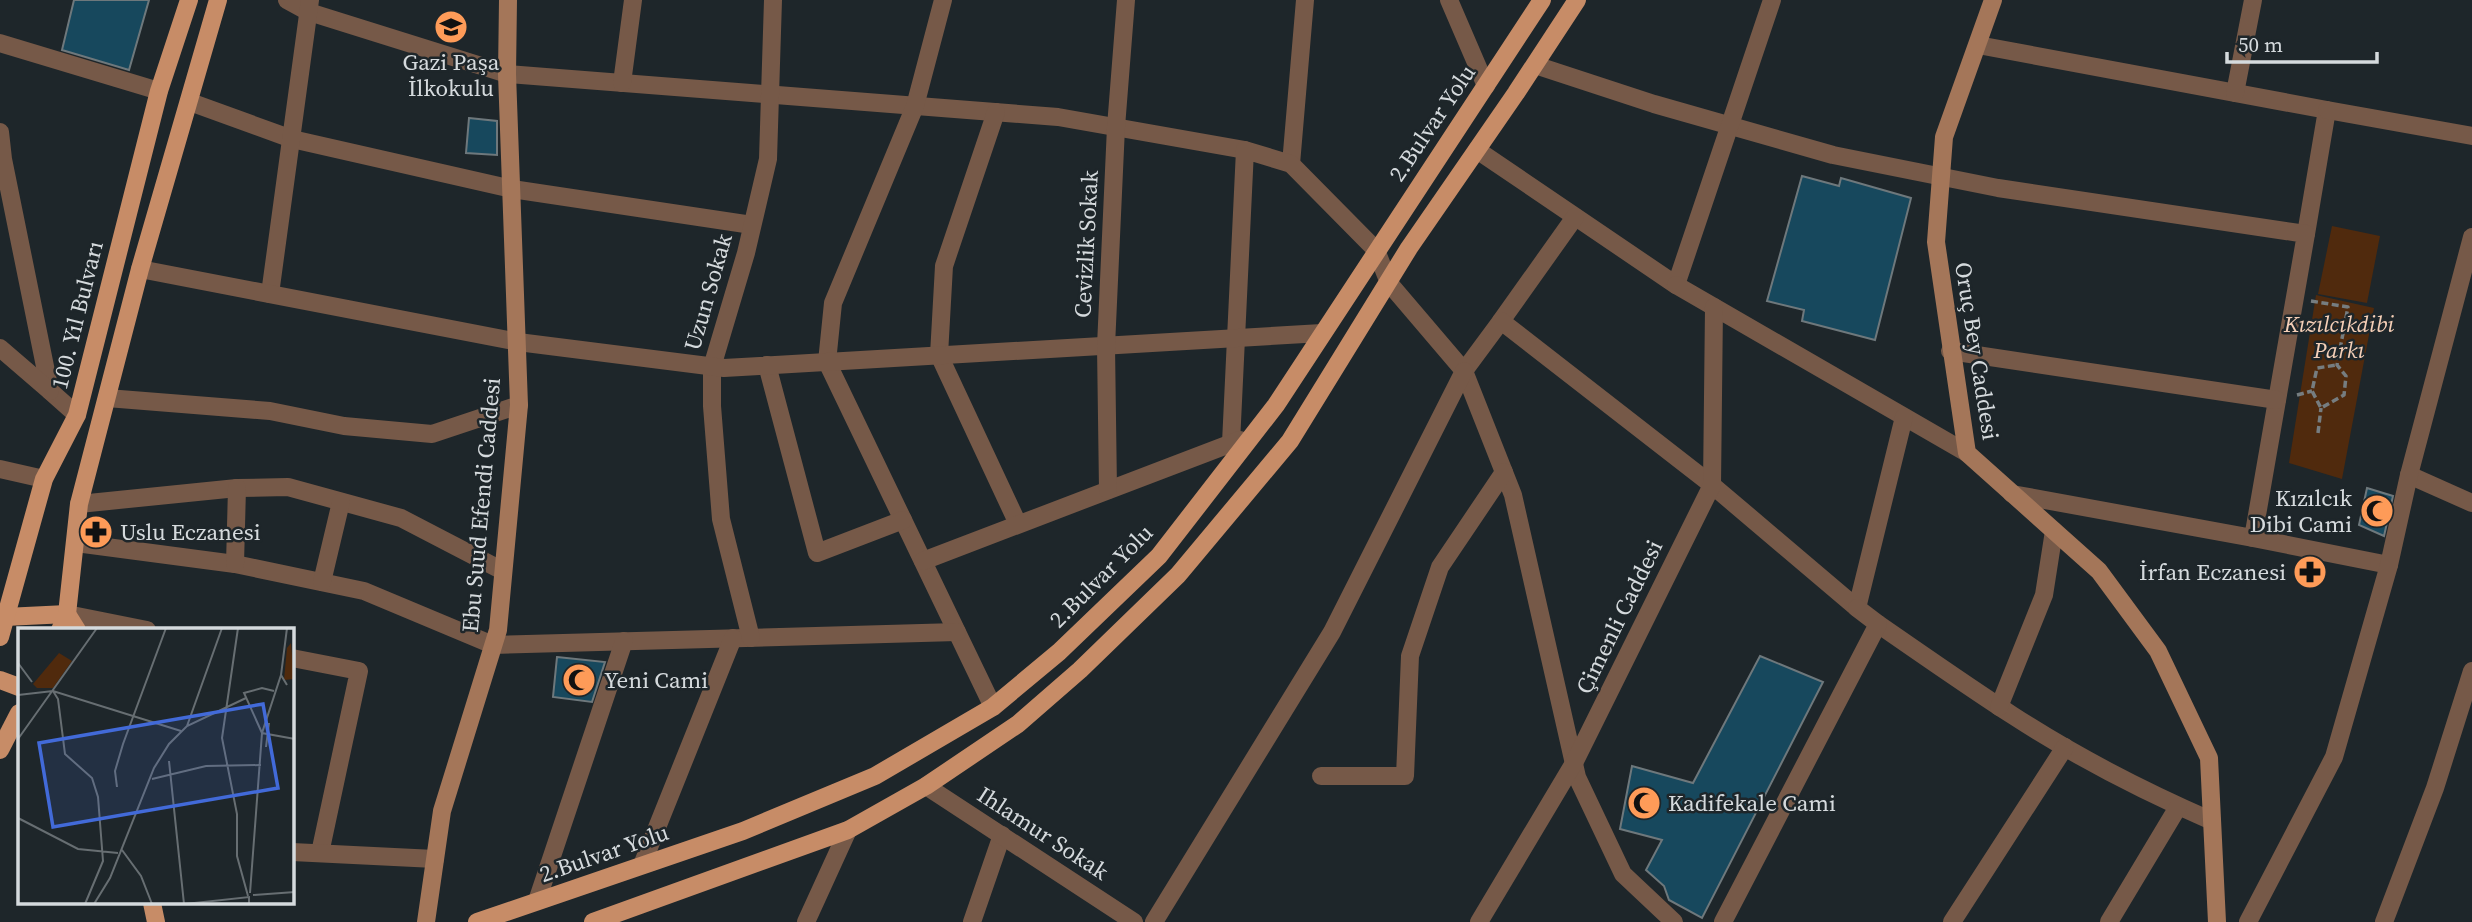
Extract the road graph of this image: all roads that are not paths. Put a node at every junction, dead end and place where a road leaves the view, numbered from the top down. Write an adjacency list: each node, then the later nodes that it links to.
1 (189, 0): 23 (main road, 100. Yıl Bulvarı)
2 (218, 0): 26 (main road)
3 (287, 0): 16 (street)
4 (508, 0): 20 (main road, Ebu Suud Efendi Caddesi)
5 (632, 0): 21 (street)
6 (773, 0): 25 (street, Uzun Sokak)
7 (943, 0): 27 (street)
8 (1126, 0): 31 (street, Cevizlik Sokak)
9 (1305, 0): 37 (street)
10 (1449, 0): 22 (street)
11 (1542, 0): 22 (main road, 2.Bulvar Yolu)
12 (1577, 0): 19 (main road)
13 (1772, 0): 30 (street)
14 (1993, 0): 18 (main road, Oruç Bey Caddesi)
15 (2253, 0): 24 (street)
16 (310, 6): 20 (street); 34 (street)
17 (0, 43): 23 (street)
18 (1978, 45): 24 (street); 38 (main road, Oruç Bey Caddesi)
19 (1535, 65): 30 (street); 36 (main road)
20 (507, 74): 21 (street); 39 (main road, Ebu Suud Efendi Caddesi)
21 (622, 83): 25 (street)
22 (1486, 86): 44 (main road, 2.Bulvar Yolu)
23 (159, 91): 67 (main road, 100. Yıl Bulvarı)
24 (2235, 93): 28 (street)
25 (769, 94): 27 (street); 41 (street, Uzun Sokak)
26 (190, 102): 34 (street); 45 (main road)
27 (915, 106): 29 (street); 59 (street)
28 (2327, 110): 33 (street); 42 (street)
29 (996, 112): 31 (street); 58 (street)
30 (1729, 125): 38 (street); 47 (street)
31 (1115, 127): 35 (street); 55 (street, Cevizlik Sokak)
32 (0, 132): 63 (street)
33 (2472, 136)
34 (292, 139): 39 (street); 49 (street)
35 (1245, 150): 37 (street); 53 (street)
36 (1477, 150): 40 (street); 46 (main road)
37 (1291, 164): 44 (street)
38 (1940, 176): 42 (street); 57 (main road, Oruç Bey Caddesi)
39 (512, 189): 41 (street); 54 (main road, Ebu Suud Efendi Caddesi)
40 (1576, 217): 47 (street); 51 (street)
41 (752, 225): 61 (street, Uzun Sokak)
42 (2306, 234): 65 (street)
43 (2472, 237): 48 (street)
44 (1376, 250): 46 (street); 52 (main road, 2.Bulvar Yolu)
45 (140, 270): 49 (street); 64 (main road)
46 (1389, 283): 62 (street); 114 (main road)
47 (1676, 285): 50 (street)
48 (2466, 291): 74 (street)
49 (271, 295): 54 (street)
50 (1714, 307): 68 (street); 76 (street, Çimenli Caddesi)
51 (1502, 321): 62 (street); 76 (street)
52 (1322, 333): 53 (street); 69 (main road, 2.Bulvar Yolu)
53 (1237, 338): 55 (street); 70 (street)
54 (518, 342): 61 (street); 66 (main road, Ebu Suud Efendi Caddesi)
55 (1106, 346): 58 (street); 78 (street, Cevizlik Sokak)
56 (0, 348): 63 (street)
57 (1951, 351): 65 (street); 71 (main road, Oruç Bey Caddesi)
58 (940, 355): 59 (street); 84 (street)
59 (827, 362): 60 (street); 83 (street)
60 (766, 365): 61 (street); 83 (street)
61 (712, 366): 100 (street, Uzun Sokak)
62 (1464, 371): 73 (street); 132 (street)
63 (50, 391): 67 (street)
64 (107, 398): 66 (street); 82 (main road)
65 (2277, 400): 86 (street)
66 (519, 405): 91 (main road, Ebu Suud Efendi Caddesi)
67 (76, 415): 75 (main road, 100. Yıl Bulvarı)
68 (1904, 417): 71 (street); 93 (street)
69 (1253, 435): 70 (street); 107 (main road, 2.Bulvar Yolu)
70 (1231, 443): 78 (street)
71 (1966, 453): 79 (main road, Oruç Bey Caddesi)
72 (0, 469): 75 (street)
73 (1504, 472): 112 (street); 113 (street)
74 (2409, 475): 81 (street); 90 (street)
75 (44, 479): 94 (main road, 100. Yıl Bulvarı)
76 (1712, 485): 93 (street); 112 (street, Çimenli Caddesi)
77 (237, 488): 80 (street); 82 (street); 89 (street)
78 (1108, 490): 84 (street)
79 (2012, 494): 85 (main road, Oruç Bey Caddesi); 86 (street)
80 (341, 502): 91 (street); 92 (street)
81 (2472, 503)
82 (79, 504): 87 (main road)
83 (904, 520): 88 (street)
84 (1018, 524): 88 (street)
85 (2054, 531): 108 (street); 116 (main road, Oruç Bey Caddesi)
86 (2253, 538): 90 (street)
87 (76, 543): 89 (street); 95 (main road)
88 (923, 561): 98 (street)
89 (236, 564): 92 (street)
90 (2389, 565): 139 (street)
91 (503, 571): 102 (main road, Ebu Suud Efendi Caddesi)
92 (322, 582): 102 (street)
93 (1857, 608): 96 (street)
94 (2, 616): 95 (main road); 99 (main road, 100. Yıl Bulvarı)
95 (63, 622): 97 (street)
96 (1878, 624): 108 (street); 135 (street)
97 (127, 628)
98 (957, 632): 100 (street); 107 (street)
99 (0, 636)
100 (742, 638): 101 (street); 122 (street)
101 (624, 641): 102 (street); 123 (street)
102 (493, 645): 121 (main road, Ebu Suud Efendi Caddesi)
103 (294, 658): 120 (street)
104 (2472, 671): 140 (street)
105 (0, 680): 106 (main road)
106 (18, 687)
107 (993, 707): 122 (main road, 2.Bulvar Yolu)
108 (1999, 707): 110 (street)
109 (18, 714): 111 (main road)
110 (2065, 747): 115 (street); 136 (street)
111 (0, 750)
112 (1574, 763): 133 (street, Çimenli Caddesi); 134 (street)
113 (1321, 776)
114 (926, 786): 117 (main road); 118 (street, Ihlamur Sokak)
115 (2178, 807): 116 (street); 137 (street)
116 (2212, 821): 138 (main road, Oruç Bey Caddesi)
117 (848, 830): 128 (main road); 129 (street)
118 (1002, 835): 130 (street); 131 (street, Ihlamur Sokak)
119 (294, 852): 120 (street)
120 (320, 853): 121 (street)
121 (435, 859): 126 (main road, Ebu Suud Efendi Caddesi)
122 (642, 865): 123 (main road, 2.Bulvar Yolu)
123 (537, 901): 127 (main road, 2.Bulvar Yolu)
124 (152, 904): 125 (main road)
125 (156, 922)
126 (426, 922)
127 (477, 922)
128 (593, 922)
129 (806, 922)
130 (972, 922)
131 (1134, 922)
132 (1154, 922)
133 (1479, 922)
134 (1674, 922)
135 (1723, 922)
136 (1952, 922)
137 (2109, 922)
138 (2217, 922)
139 (2248, 922)
140 (2384, 922)

